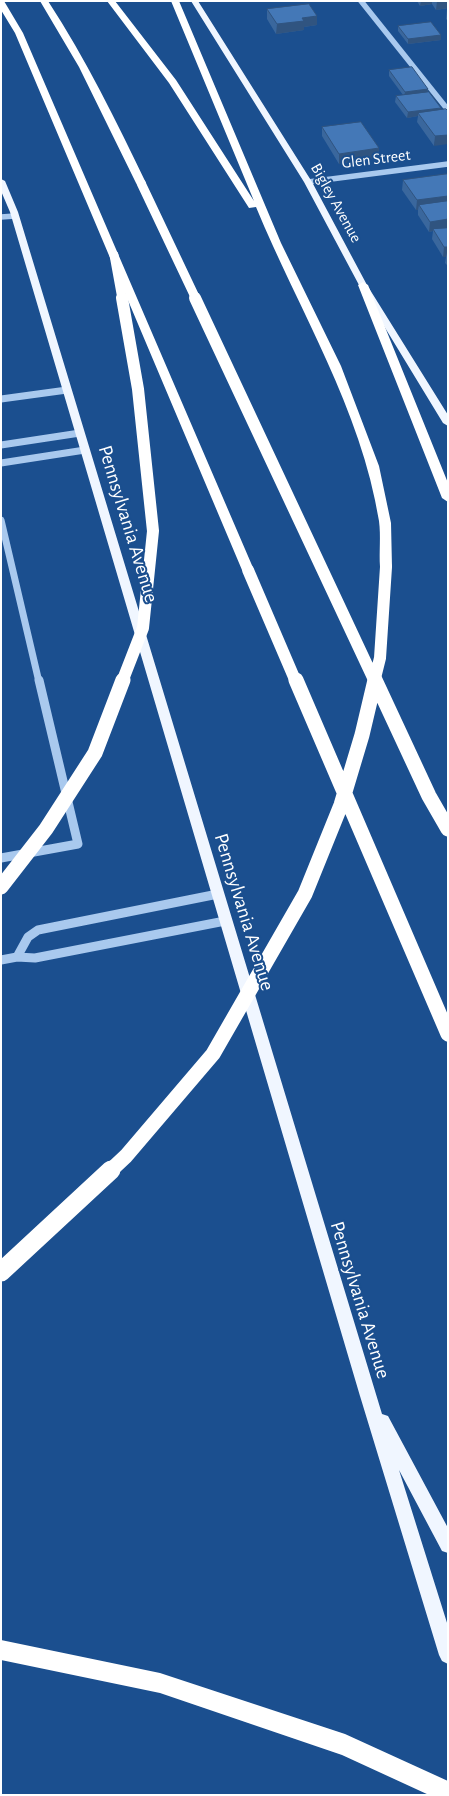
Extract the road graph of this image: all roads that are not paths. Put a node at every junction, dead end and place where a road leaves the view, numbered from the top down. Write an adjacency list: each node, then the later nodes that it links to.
1 (44, 1): 27 (highway, bridge)
2 (111, 1): 15 (highway)
3 (175, 1): 15 (highway)
4 (194, 1): 12 (main road, Bigley Avenue)
5 (361, 1): 9 (lane)
6 (1, 3): 8 (highway)
7 (1, 13): 8 (highway)
8 (19, 33): 16 (highway)
9 (448, 110)
10 (448, 164): 12 (street, Glen Street)
11 (1, 180): 13 (main road, Pennsylvania Avenue)
12 (308, 182): 17 (main road, Bigley Avenue)
13 (15, 216): 14 (street); 18 (main road, Pennsylvania Avenue)
14 (1, 217)
15 (276, 243): 35 (highway, bridge)
16 (114, 255): 29 (highway, bridge); 34 (highway, bridge)
17 (363, 285): 20 (main road, Bigley Avenue); 25 (highway)
18 (67, 390): 19 (street); 21 (main road, Pennsylvania Avenue)
19 (1, 399)
20 (448, 423)
21 (80, 433): 22 (street); 23 (main road, Pennsylvania Avenue)
22 (1, 445)
23 (85, 450): 24 (street); 30 (main road, Pennsylvania Avenue)
24 (1, 463)
25 (448, 498)
26 (1, 520): 28 (street)
27 (448, 829)
28 (1, 858)
29 (1, 886)
30 (218, 894): 31 (main road, Pennsylvania Avenue); 32 (street)
31 (225, 921): 32 (street); 36 (main road, Pennsylvania Avenue)
32 (17, 957): 33 (street)
33 (1, 960)
34 (448, 1034)
35 (1, 1272)
36 (368, 1396): 37 (main road); 39 (main road, Pennsylvania Avenue)
37 (448, 1545)
38 (1, 1650): 40 (highway)
39 (448, 1655)
40 (448, 1792)

